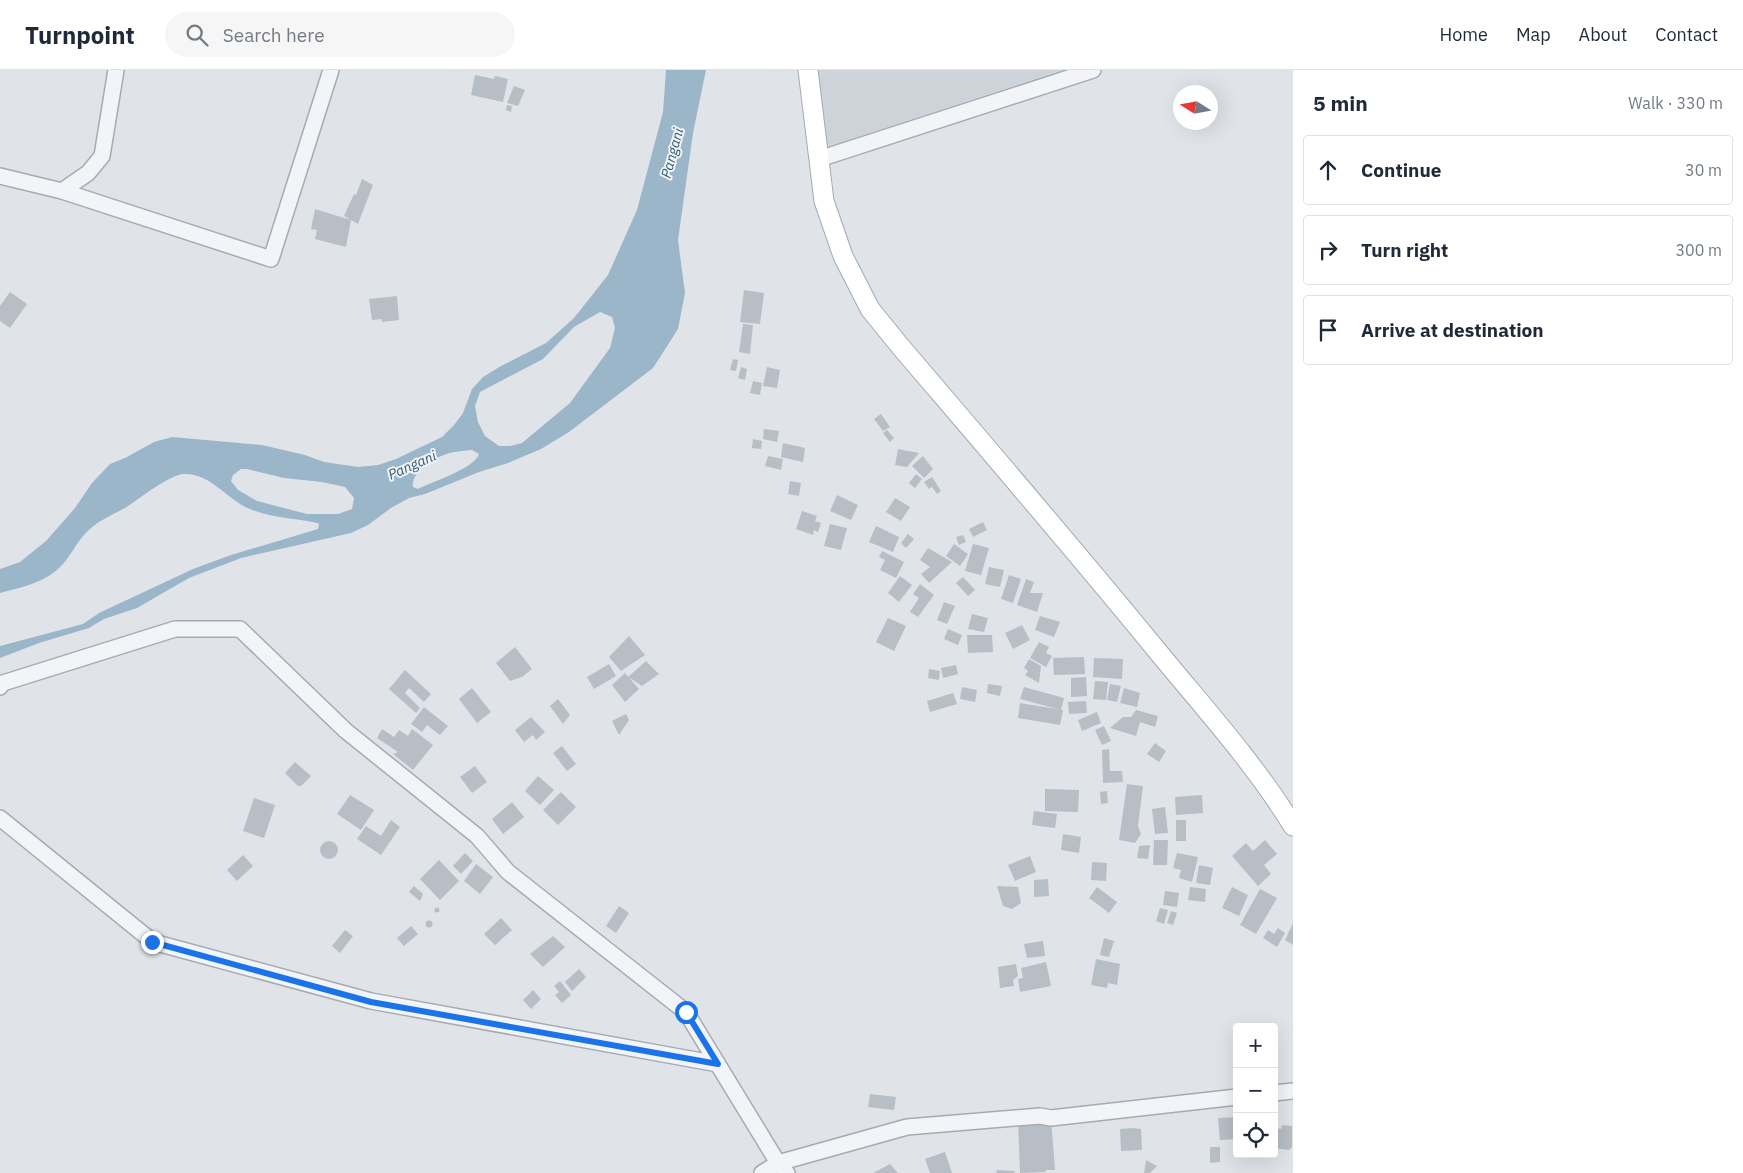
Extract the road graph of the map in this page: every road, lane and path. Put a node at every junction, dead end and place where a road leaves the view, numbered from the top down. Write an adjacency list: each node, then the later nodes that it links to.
1 (116, 70): 7 (street)
2 (331, 70): 7 (street)
3 (808, 70): 5 (main road)
4 (1093, 70): 5 (street)
5 (819, 159): 10 (main road)
6 (0, 176): 7 (street)
7 (62, 191)
8 (0, 687): 11 (street)
9 (0, 818): 11 (street)
10 (1293, 826)
11 (718, 1064): 15 (street)
12 (1293, 1091): 13 (street)
13 (1278, 1093)
14 (1233, 1097): 15 (street)
15 (783, 1168): 16 (street)
16 (762, 1173)

